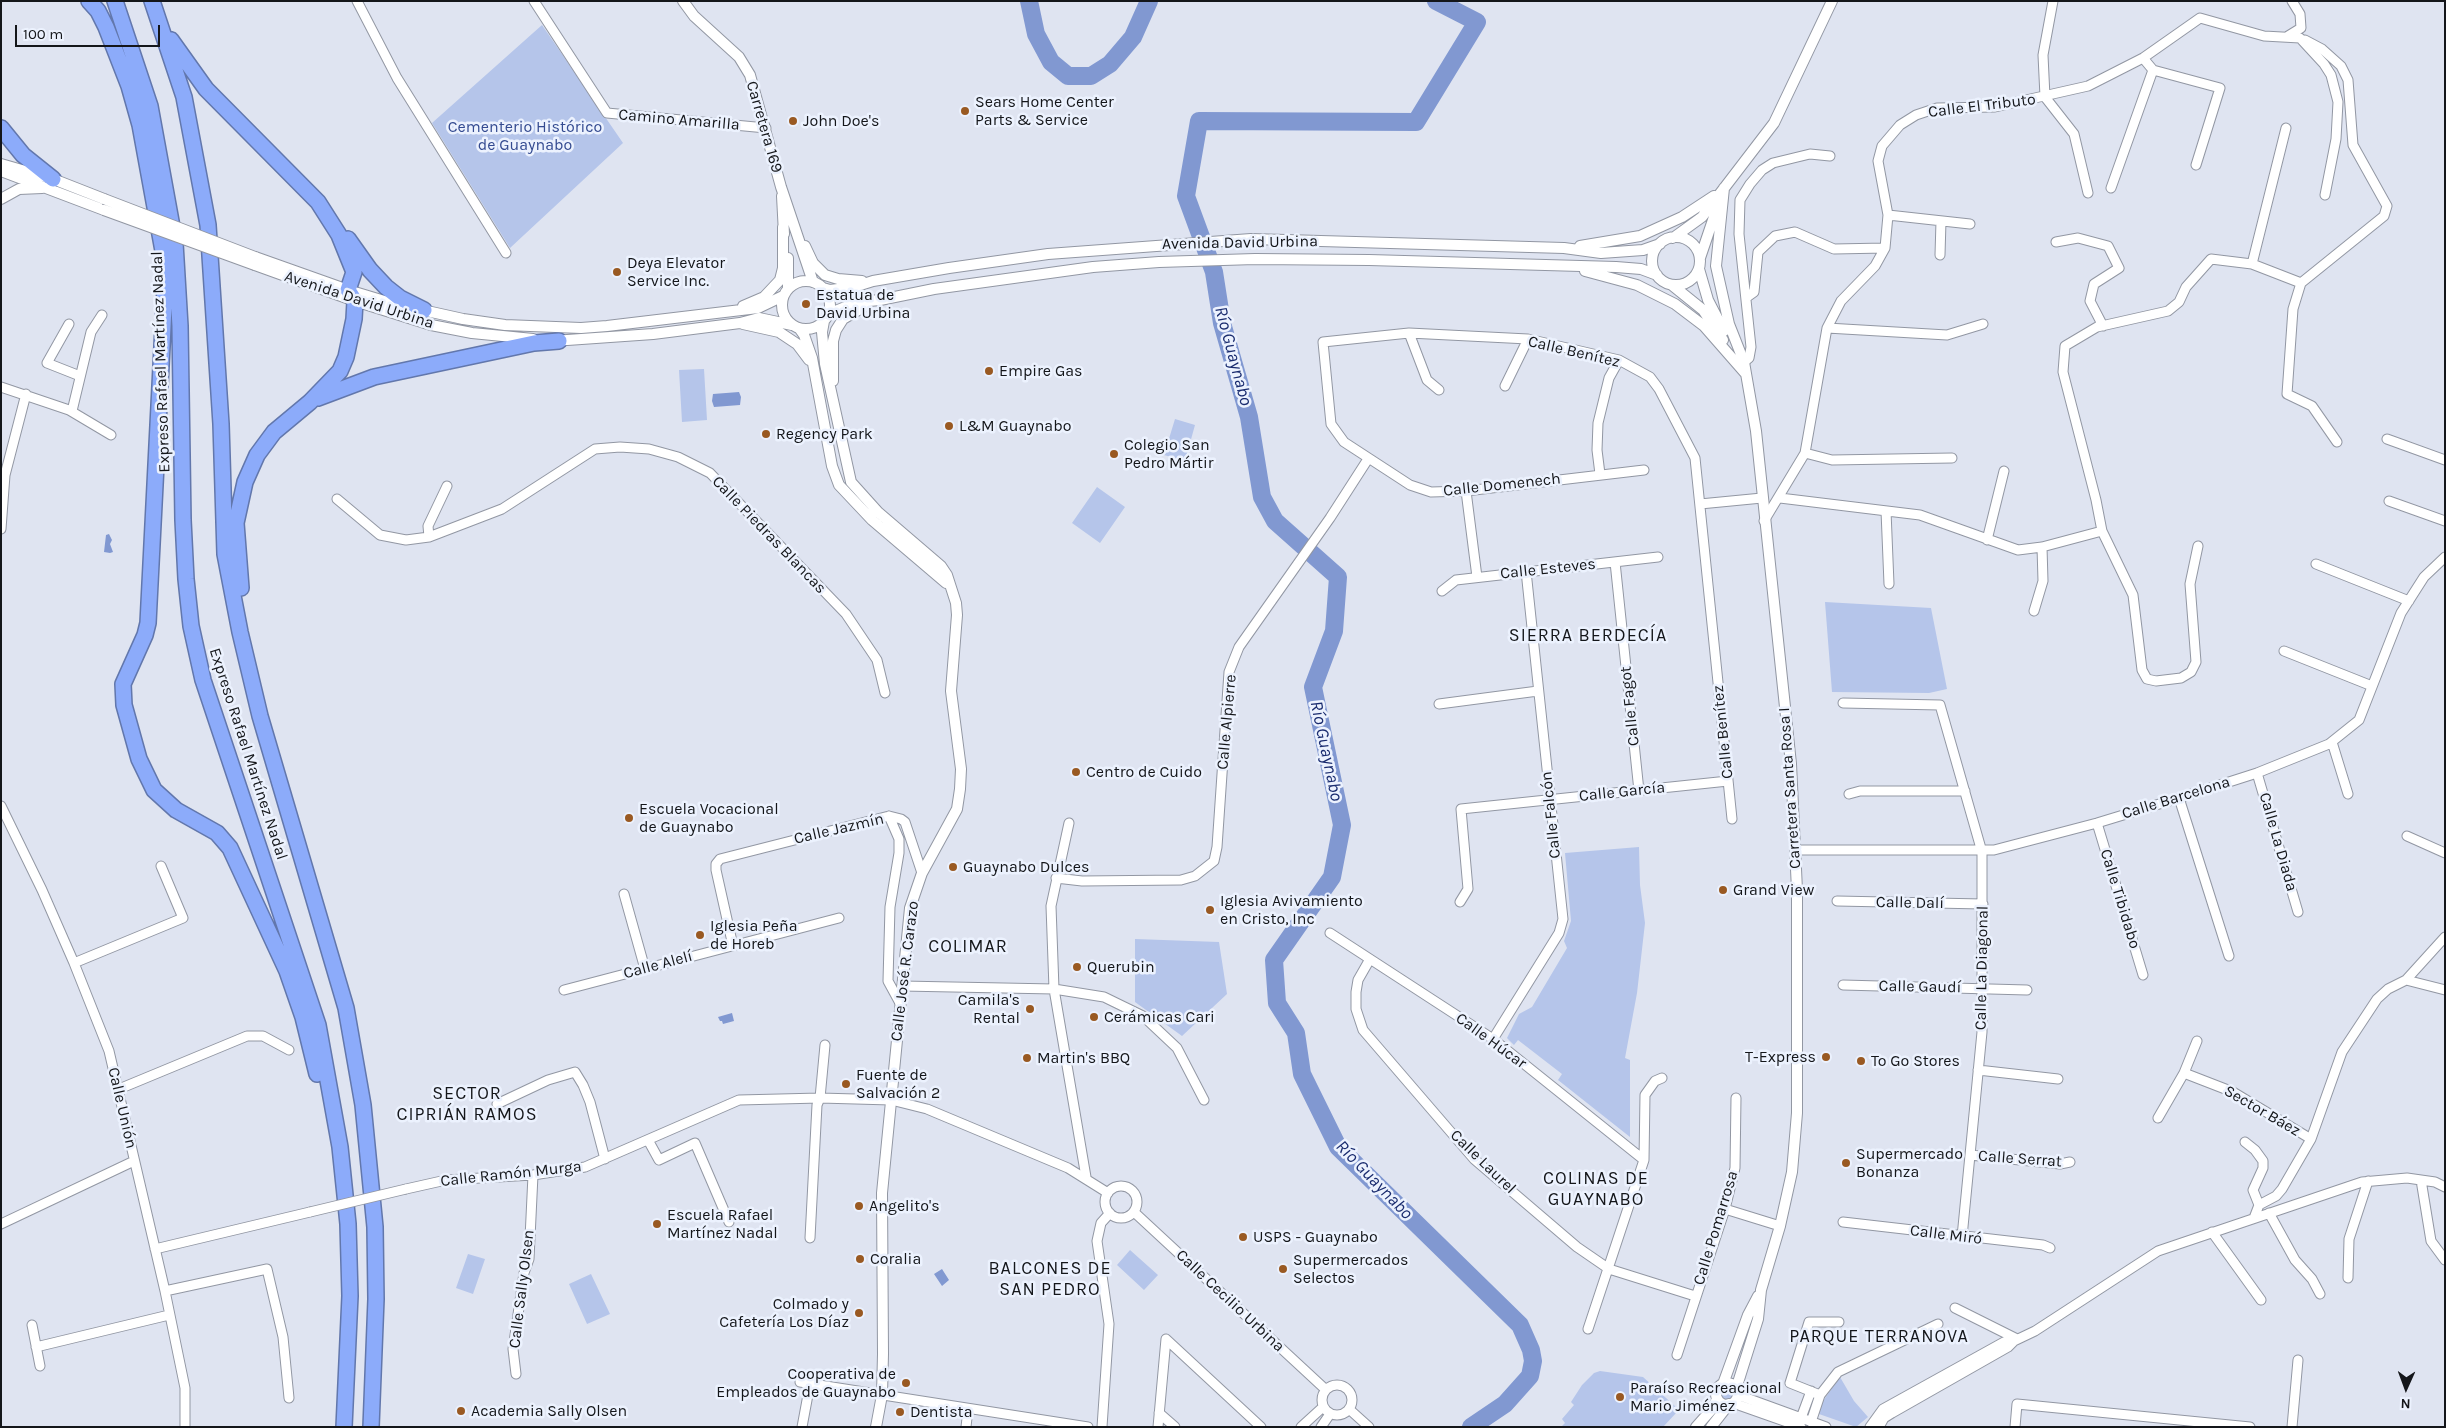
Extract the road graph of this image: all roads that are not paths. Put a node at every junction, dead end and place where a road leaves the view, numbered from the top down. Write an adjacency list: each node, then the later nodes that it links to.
1 (89, 1): 186 (highway)
2 (115, 1): 186 (highway, Expreso Rafael Martínez Nadal)
3 (357, 1): 40 (street)
4 (534, 1): 16 (street, Camino Amarilla)
5 (683, 1): 16 (street, Carretera 169)
6 (1832, 1): 24 (street)
7 (2053, 1): 14 (street)
8 (2292, 1): 10 (street)
9 (153, 6): 30 (highway); 117 (highway, Expreso Rafael Martínez Nadal)
10 (2288, 36): 11 (street, Calle El Tributo); 12 (street, Calle El Tributo)
11 (2300, 38): 27 (street); 48 (street, Calle El Tributo)
12 (2143, 58): 13 (street); 14 (street, Calle El Tributo)
13 (2152, 70): 20 (street); 25 (street)
14 (2046, 98): 26 (street); 29 (street, Calle El Tributo)
15 (1, 128): 22 (highway)
16 (766, 128): 23 (street, Carretera 169)
17 (2286, 128): 43 (street)
18 (1830, 156): 53 (street)
19 (1, 164): 22 (street, Avenida David Urbina)
20 (2196, 165)
21 (1, 171): 22 (street, Avenida David Urbina)
22 (52, 184): 28 (street); 52 (street, Avenida David Urbina, bridge)
23 (782, 187): 33 (street, Carretera 169); 34 (street, Carretera 169)
24 (1724, 188): 35 (street); 38 (street); 42 (street); 69 (street, Carretera Santa Rosa I)
25 (2111, 188)
26 (2088, 193)
27 (2325, 195)
28 (1, 199)
29 (1888, 216): 31 (street); 39 (street, Calle El Tributo)
30 (330, 217): 52 (highway); 55 (highway)
31 (1941, 221): 32 (street); 41 (street)
32 (1970, 224)
33 (783, 227): 51 (street, Carretera 169); 56 (street)
34 (797, 230): 46 (street); 47 (street, Carretera 169)
35 (1672, 238): 37 (street); 42 (street)
36 (2056, 242): 63 (street)
37 (1660, 244): 38 (street, Avenida David Urbina); 45 (street)
38 (1564, 248): 46 (street, Avenida David Urbina)
39 (1885, 248): 53 (street); 64 (street, Calle El Tributo)
40 (506, 253)
41 (1940, 255)
42 (1699, 264): 49 (street); 71 (street, Carretera Santa Rosa I)
43 (2252, 264): 48 (street); 63 (street)
44 (1564, 267): 45 (street, Avenida David Urbina); 54 (street, Avenida David Urbina); 71 (street)
45 (1656, 275): 49 (street)
46 (872, 281): 50 (street, Avenida David Urbina)
47 (813, 282): 50 (street); 51 (street)
48 (2301, 283): 82 (street)
49 (1672, 285): 71 (street, Carretera Santa Rosa I)
50 (823, 288): 58 (street)
51 (785, 293): 56 (street, Avenida David Urbina); 62 (street)
52 (351, 296): 55 (street, Avenida David Urbina); 67 (street, Avenida David Urbina); 78 (highway)
53 (1747, 298): 69 (street)
54 (880, 300): 58 (street, Avenida David Urbina); 77 (street)
55 (424, 310): 56 (street, Avenida David Urbina)
56 (730, 311)
57 (102, 315): 72 (street)
58 (826, 317): 62 (street); 77 (street, Calle José R. Carazo)
59 (740, 323): 62 (street, Avenida David Urbina); 67 (street, Avenida David Urbina); 70 (street)
60 (69, 324): 72 (street)
61 (1983, 324): 64 (street)
62 (795, 326): 70 (street, Calle José R. Carazo)
63 (2103, 326): 101 (street)
64 (1827, 328): 83 (street, Calle El Tributo)
65 (1410, 333): 66 (street, Calle Benítez); 75 (street); 85 (street, Calle Benítez)
66 (1528, 339): 68 (street, Calle Benítez); 73 (street)
67 (559, 341): 78 (highway)
68 (1619, 360): 89 (street); 96 (street, Calle Benítez)
69 (1744, 362): 71 (street, Carretera Santa Rosa I)
70 (815, 371): 113 (street, Calle José R. Carazo)
71 (1746, 374): 92 (street, Carretera Santa Rosa I)
72 (80, 376): 79 (street)
73 (1505, 386)
74 (1, 387): 76 (street)
75 (1439, 390)
76 (26, 394): 79 (street); 100 (street)
77 (832, 395): 113 (street, Calle José R. Carazo)
78 (310, 402): 117 (highway)
79 (72, 411): 80 (street)
80 (111, 435)
81 (2386, 439): 86 (street)
82 (2337, 442)
83 (1805, 453): 84 (street); 93 (street, Calle El Tributo)
84 (1952, 458)
85 (1368, 459): 91 (street, Calle Domenech); 144 (street, Calle Alpierre)
86 (2445, 460)
87 (1644, 470): 89 (street, Calle Domenech)
88 (2004, 471): 103 (street)
89 (1600, 474): 91 (street, Calle Domenech)
90 (447, 486): 102 (street)
91 (1466, 491): 111 (street)
92 (1762, 498): 96 (street); 98 (street, Carretera Santa Rosa I)
93 (1780, 498): 97 (street); 98 (street, Calle El Tributo)
94 (337, 499): 102 (street, Calle Piedras Blancas)
95 (2389, 501): 99 (street)
96 (1700, 504): 126 (street, Calle Benítez)
97 (1886, 512): 103 (street); 112 (street)
98 (1764, 521): 139 (street, Carretera Santa Rosa I)
99 (2445, 521)
100 (1, 529)
101 (2102, 531): 104 (street); 105 (street)
102 (429, 537): 121 (street, Calle Piedras Blancas)
103 (1988, 540): 105 (street)
104 (2198, 546)
105 (2042, 547): 116 (street)
106 (1658, 557): 108 (street, Calle Esteves)
107 (2445, 557): 115 (street, Calle Barcelona)
108 (1615, 562): 110 (street, Calle Esteves); 127 (street, Calle Fagot)
109 (2316, 564): 115 (street)
110 (1526, 571): 111 (street, Calle Esteves); 120 (street, Calle Falcón)
111 (1477, 577): 114 (street, Calle Esteves)
112 (1889, 584)
113 (950, 587): 143 (street, Calle José R. Carazo)
114 (1442, 591)
115 (2409, 601): 119 (street, Calle Barcelona)
116 (2034, 611)
117 (240, 632): 250 (highway, Expreso Rafael Martínez Nadal)
118 (2284, 651): 119 (street)
119 (2372, 686): 124 (street, Calle Barcelona)
120 (1538, 691): 123 (street); 132 (street, Calle Falcón)
121 (885, 693)
122 (1844, 703): 128 (street, Calle La Diagonal)
123 (1439, 704)
124 (2332, 742): 125 (street, Calle Barcelona); 130 (street)
125 (2257, 772): 131 (street, Calle Barcelona); 149 (street, Calle La Diada)
126 (1728, 781): 127 (street, Calle García); 135 (street, Calle Benítez)
127 (1639, 791): 132 (street, Calle García)
128 (1965, 791): 129 (street); 140 (street, Calle La Diagonal)
129 (1848, 794)
130 (2348, 794)
131 (2179, 798): 137 (street, Calle Barcelona); 154 (street)
132 (1550, 800): 147 (street, Calle García); 168 (street, Calle Falcón)
133 (1, 806): 156 (street, Calle Unión)
134 (889, 816): 143 (street, Calle Jazmín); 153 (street, Calle Jazmín); 167 (street)
135 (1732, 819)
136 (1069, 823): 144 (street)
137 (2097, 823): 140 (street, Calle Barcelona); 158 (street, Calle Tibidabo)
138 (2407, 836): 141 (street)
139 (1795, 850): 140 (street, Calle Barcelona); 207 (street, Carretera Santa Rosa I)
140 (1982, 852): 148 (street, Calle La Diagonal)
141 (2445, 853)
142 (161, 866): 156 (street)
143 (922, 874): 160 (street, Calle José R. Carazo)
144 (1056, 878): 162 (street)
145 (624, 894): 157 (street)
146 (1836, 901): 148 (street, Calle Dalí)
147 (1460, 902)
148 (1983, 904): 163 (street, Calle La Diagonal)
149 (2298, 912)
150 (839, 918): 153 (street, Calle Alelí)
151 (1330, 933): 155 (street, Calle Húcar)
152 (2445, 937): 159 (street)
153 (733, 946): 157 (street, Calle Alelí)
154 (2229, 956)
155 (1370, 958): 168 (street, Calle Húcar); 214 (street, Calle Laurel)
156 (74, 963): 176 (street, Calle Unión)
157 (644, 969): 164 (street, Calle Alelí)
158 (2143, 975)
159 (2406, 980): 166 (street); 183 (street)
160 (902, 986): 162 (street); 167 (street, Calle José R. Carazo)
161 (1843, 986): 163 (street, Calle Gaudí)
162 (1054, 989): 180 (street); 193 (street)
163 (1982, 989): 165 (street, Calle Gaudí); 172 (street, Calle La Diagonal)
164 (564, 990)
165 (2027, 990)
166 (2445, 990)
167 (900, 1003): 179 (street, Calle José R. Carazo)
168 (1493, 1039): 189 (street, Calle Húcar)
169 (2197, 1041): 173 (street)
170 (825, 1045): 177 (street)
171 (289, 1050): 176 (street)
172 (1978, 1070): 175 (street); 187 (street, Calle La Diagonal)
173 (2184, 1073): 182 (street); 183 (street, Sector Báez)
174 (1662, 1078): 189 (street)
175 (2058, 1079)
176 (119, 1088): 190 (street, Calle Unión)
177 (820, 1098): 179 (street, Calle Ramón Murga); 184 (street, Calle Ramón Murga); 210 (street)
178 (1736, 1098): 199 (street, Calle Pomarrosa)
179 (891, 1100): 193 (street); 236 (street, Calle José R. Carazo)
180 (1204, 1100)
181 (497, 1104): 188 (street)
182 (2158, 1118)
183 (2311, 1139): 198 (street)
184 (648, 1140): 188 (street, Calle Ramón Murga); 204 (street)
185 (2245, 1142): 198 (street)
186 (340, 1147): 249 (highway, Expreso Rafael Martínez Nadal)
187 (1970, 1155): 191 (street, Calle Serrat); 209 (street, Calle La Diagonal)
188 (605, 1159): 192 (street, Calle Ramón Murga)
189 (1644, 1160): 214 (street)
190 (134, 1161): 206 (street); 212 (street, Calle Unión)
191 (2070, 1162)
192 (533, 1175): 212 (street, Calle Ramón Murga, bridge); 232 (street, Calle Sally Olsen)
193 (1086, 1177): 197 (street)
194 (2421, 1180): 195 (street); 196 (street); 213 (street)
195 (2368, 1181): 202 (street); 215 (street)
196 (2445, 1187)
197 (1108, 1193): 200 (street); 201 (street)
198 (2259, 1205): 203 (street)
199 (1725, 1209): 207 (street); 219 (street, Calle Pomarrosa)
200 (1134, 1212): 201 (street); 234 (street, Calle Cecilio Urbina)
201 (1110, 1213): 255 (street)
202 (2269, 1213): 203 (street); 218 (street)
203 (2254, 1218): 208 (street)
204 (729, 1222)
205 (1843, 1222): 209 (street, Calle Miró)
206 (1, 1224)
207 (1780, 1226): 216 (street, Carretera Santa Rosa I)
208 (2212, 1232): 220 (street); 227 (street)
209 (1962, 1237): 211 (street, Calle Miró)
210 (810, 1238)
211 (2050, 1248)
212 (155, 1249): 217 (street, Calle Unión)
213 (2445, 1260)
214 (1608, 1269): 219 (street, Calle Laurel); 226 (street)
215 (2348, 1278)
216 (1761, 1290): 233 (street, Carretera Santa Rosa I); 239 (street, Carretera Santa Rosa I)
217 (165, 1291): 222 (street, Calle Unión); 238 (street)
218 (2320, 1294)
219 (1695, 1296): 229 (street, Calle Pomarrosa)
220 (2261, 1300)
221 (1955, 1308): 227 (street)
222 (169, 1315): 228 (street); 248 (street, Calle Unión)
223 (1839, 1322): 235 (street)
224 (1938, 1324): 237 (street)
225 (32, 1325): 228 (street)
226 (1588, 1329)
227 (2015, 1340): 265 (street); 266 (street)
228 (36, 1347): 231 (street)
229 (1676, 1355)
230 (2298, 1360): 269 (street)
231 (40, 1366)
232 (516, 1374)
233 (1724, 1384): 239 (street); 240 (street)
234 (1325, 1389): 241 (street); 243 (street)
235 (1811, 1391): 237 (street); 246 (street)
236 (882, 1395): 242 (street); 251 (street); 252 (street, Calle José R. Carazo)
237 (1820, 1395): 247 (street)
238 (289, 1398)
239 (1734, 1398): 240 (street); 246 (street); 263 (street, Carretera Santa Rosa I)
240 (1717, 1399): 262 (street)
241 (1323, 1407): 245 (street); 259 (street)
242 (968, 1409): 253 (street); 254 (street)
243 (1349, 1409): 245 (street); 261 (street)
244 (1159, 1413): 256 (street); 257 (street); 258 (street)
245 (1330, 1414): 260 (street)
246 (1801, 1422): 247 (street)
247 (1811, 1422): 264 (street)
248 (185, 1427)
249 (344, 1427)
250 (371, 1427)
251 (802, 1427)
252 (876, 1427)
253 (966, 1427)
254 (1088, 1427)
255 (1102, 1427)
256 (1158, 1427)
257 (1175, 1427)
258 (1261, 1427)
259 (1300, 1427)
260 (1321, 1427)
261 (1370, 1427)
262 (1696, 1427)
263 (1711, 1427)
264 (1826, 1427)
265 (1870, 1427)
266 (1879, 1427)
267 (2015, 1427): 268 (street)
268 (2250, 1427)
269 (2292, 1427)

